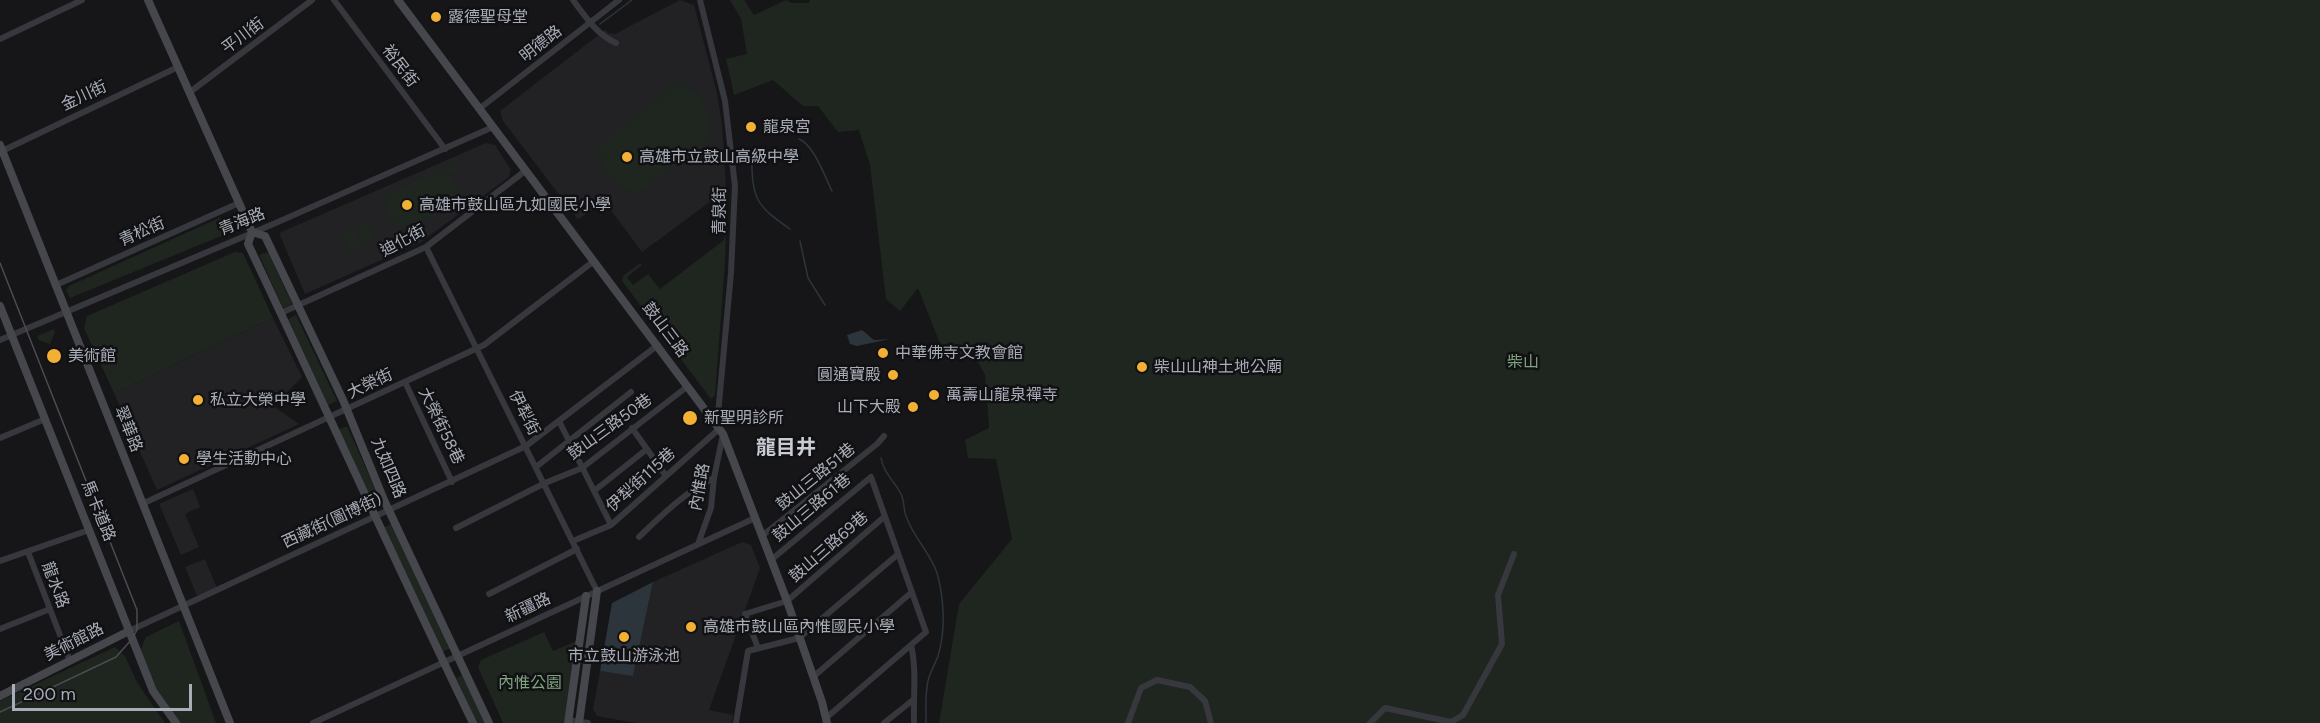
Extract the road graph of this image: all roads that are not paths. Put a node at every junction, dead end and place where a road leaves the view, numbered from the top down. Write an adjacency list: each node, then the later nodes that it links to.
1 (82, 0): 10 (street)
2 (148, 0): 12 (street, 九如四路)
3 (312, 0): 13 (street, 平川街)
4 (334, 0): 17 (street, 裕民街)
5 (398, 0): 14 (street, 鼓山三路)
6 (573, 0): 9 (street)
7 (619, 0): 9 (street, 明德路)
8 (700, 0): 40 (street, 青泉街)
9 (590, 22): 11 (street); 14 (street, 明德路)
10 (0, 39)
11 (616, 43)
12 (178, 67): 13 (street, 九如四路); 16 (street, 金川街)
13 (190, 92): 19 (street, 九如四路)
14 (479, 109): 15 (street, 鼓山三路)
15 (493, 127): 17 (street, 青海路); 18 (street, 鼓山三路)
16 (1, 148): 23 (street, 翠華路)
17 (445, 149): 20 (street, 青海路)
18 (525, 171): 21 (street, 迪化街); 22 (street, 鼓山三路)
19 (239, 203): 20 (street, 九如四路); 23 (street, 青松街)
20 (252, 232): 24 (street, 九如四路); 26 (street, 青海路); 27 (street, 九如四路)
21 (426, 247): 24 (street, 迪化街); 31 (street, 伊犁街)
22 (594, 261): 30 (street, 鼓山三路); 31 (street, 大榮街)
23 (56, 285): 26 (street, 翠華路)
24 (298, 305): 27 (street, 迪化街); 35 (street, 九如四路)
25 (0, 306): 28 (street, 馬卡道路)
26 (66, 311): 28 (street, 青海路); 54 (street, 翠華路)
27 (281, 313): 36 (street, 九如四路)
28 (11, 335): 29 (street, 青海路); 37 (street, 馬卡道路)
29 (0, 340)
30 (658, 345): 33 (street, 鼓山三路); 38 (street, 西藏街(圖博街))
31 (477, 349): 32 (street, 大榮街); 44 (street, 伊犁街)
32 (405, 382): 35 (street, 大榮街); 51 (street, 大榮街58巷)
33 (688, 386): 39 (street, 鼓山三路50巷); 40 (street, 鼓山三路)
34 (631, 392): 43 (street)
35 (347, 410): 36 (street, 大榮街); 55 (street, 九如四路)
36 (331, 417): 54 (street, 大榮街); 56 (street, 九如四路)
37 (45, 419): 42 (street); 61 (street, 馬卡道路)
38 (559, 421): 43 (street); 44 (street, 西藏街(圖博街))
39 (632, 429): 45 (street); 47 (street, 鼓山三路50巷)
40 (720, 429): 48 (street, 伊犁街115巷); 50 (street, 內惟路); 58 (street, 鼓山三路)
41 (884, 436): 62 (street, 鼓山三路51巷)
42 (0, 438)
43 (569, 441): 46 (street); 47 (street)
44 (526, 446): 46 (street, 伊犁街); 51 (street, 西藏街(圖博街))
45 (647, 449): 48 (street); 53 (street)
46 (536, 467): 52 (street, 伊犁街)
47 (582, 468): 52 (street, 鼓山三路50巷); 53 (street)
48 (666, 476): 59 (street, 伊犁街115巷)
49 (871, 477): 57 (street, 鼓山三路69巷); 70 (street, 鼓山三路61巷)
50 (714, 478): 63 (street); 65 (street, 內惟路)
51 (452, 482): 55 (street, 西藏街(圖博街))
52 (544, 483): 60 (street, 鼓山三路50巷); 64 (street, 伊犁街)
53 (594, 491): 59 (street)
54 (142, 504): 77 (street, 翠華路)
55 (389, 510): 56 (street, 西藏街(圖博街)); 84 (street, 九如四路)
56 (375, 516): 77 (street, 西藏街(圖博街)); 86 (street, 九如四路)
57 (884, 517): 69 (street); 76 (street, 鼓山三路69巷)
58 (755, 518): 62 (street, 鼓山三路); 65 (street, 新疆路)
59 (611, 525): 64 (street, 伊犁街115巷)
60 (456, 528)
61 (89, 530): 67 (street); 80 (street, 馬卡道路)
62 (762, 536): 70 (street, 鼓山三路)
63 (639, 537)
64 (573, 541): 66 (street, 伊犁街)
65 (698, 544): 72 (street, 新疆路)
66 (577, 549): 72 (street, 伊犁街); 74 (street)
67 (28, 552): 71 (street); 78 (street, 龍水路)
68 (1514, 554): 103 (street)
69 (897, 555): 73 (street); 81 (street)
70 (771, 560): 76 (street, 鼓山三路)
71 (0, 561)
72 (597, 591): 75 (street, 新疆路); 97 (street)
73 (912, 592): 82 (street); 87 (street)
74 (489, 594)
75 (586, 596): 84 (street, 新疆路); 91 (street)
76 (787, 601): 81 (street, 鼓山三路); 83 (street)
77 (183, 606): 80 (street, 西藏街(圖博街)); 93 (street, 翠華路)
78 (50, 609): 79 (street); 85 (street, 龍水路)
79 (0, 629)
80 (129, 631): 85 (street, 美術館路); 92 (street, 馬卡道路)
81 (800, 638): 83 (street); 87 (street, 鼓山三路)
82 (910, 645): 89 (street); 90 (street)
83 (758, 648): 98 (street)
84 (458, 656): 86 (street, 新疆路); 96 (street, 九如四路)
85 (70, 661): 88 (street, 美術館路)
86 (444, 662): 94 (street, 新疆路); 95 (street, 九如四路)
87 (813, 677): 90 (street, 鼓山三路)
88 (0, 696)
89 (913, 700): 99 (street); 100 (street)
90 (827, 721)
91 (568, 722): 97 (street)
92 (176, 723)
93 (231, 723)
94 (313, 723)
95 (473, 723)
96 (489, 723)
97 (582, 723)
98 (736, 723)
99 (884, 723)
100 (914, 723)
101 (1128, 723): 102 (street)
102 (1211, 723)
103 (1370, 723)

